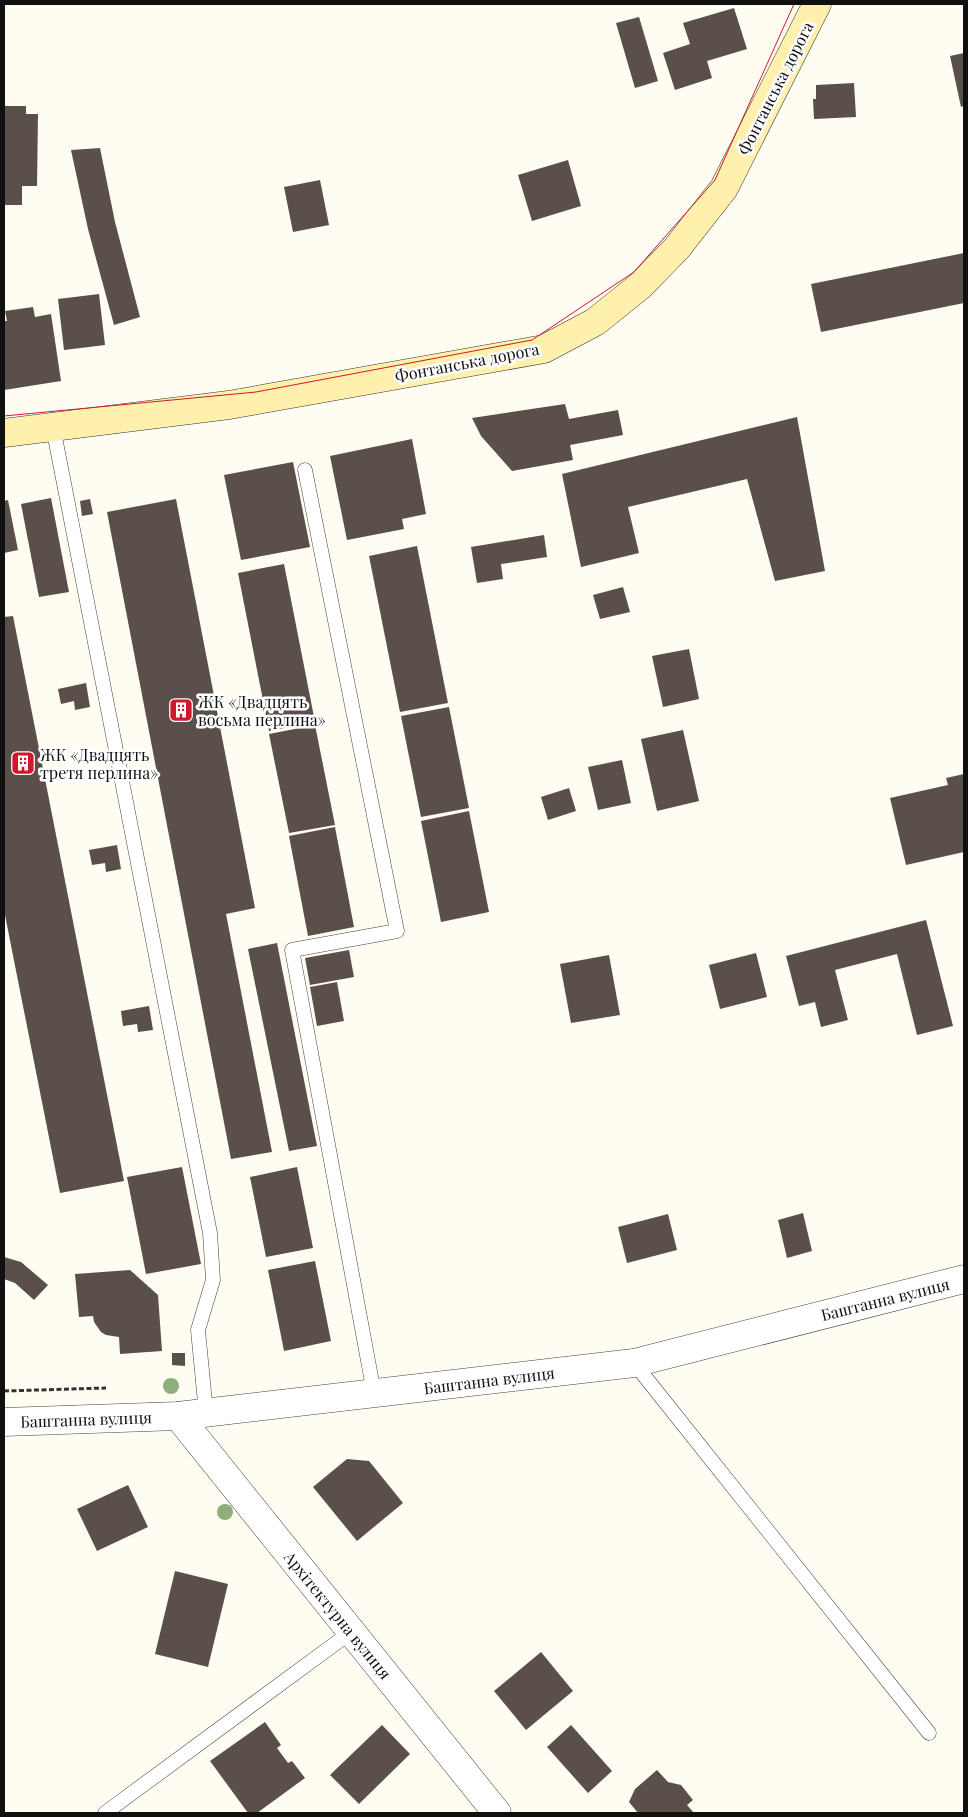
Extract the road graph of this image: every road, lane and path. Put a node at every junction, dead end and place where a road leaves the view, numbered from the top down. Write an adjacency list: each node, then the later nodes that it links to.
1 (817, 4): 2 (main road, Фонтанська дорога)
2 (53, 427): 3 (main road, Фонтанська дорога); 10 (lane)
3 (4, 433)
4 (305, 470): 9 (lane)
5 (964, 1279): 6 (street, Баштанна вулиця)
6 (634, 1363): 9 (street, Баштанна вулиця); 14 (lane)
7 (107, 1388): 8 (path)
8 (4, 1391)
9 (374, 1393): 10 (street, Баштанна вулиця)
10 (206, 1413): 11 (street, Баштанна вулиця)
11 (178, 1416): 12 (street, Баштанна вулиця); 13 (street, Архітектурна вулиця)
12 (4, 1422)
13 (352, 1632): 15 (lane); 16 (street, Архітектурна вулиця)
14 (929, 1733)
15 (105, 1813)
16 (497, 1813)

